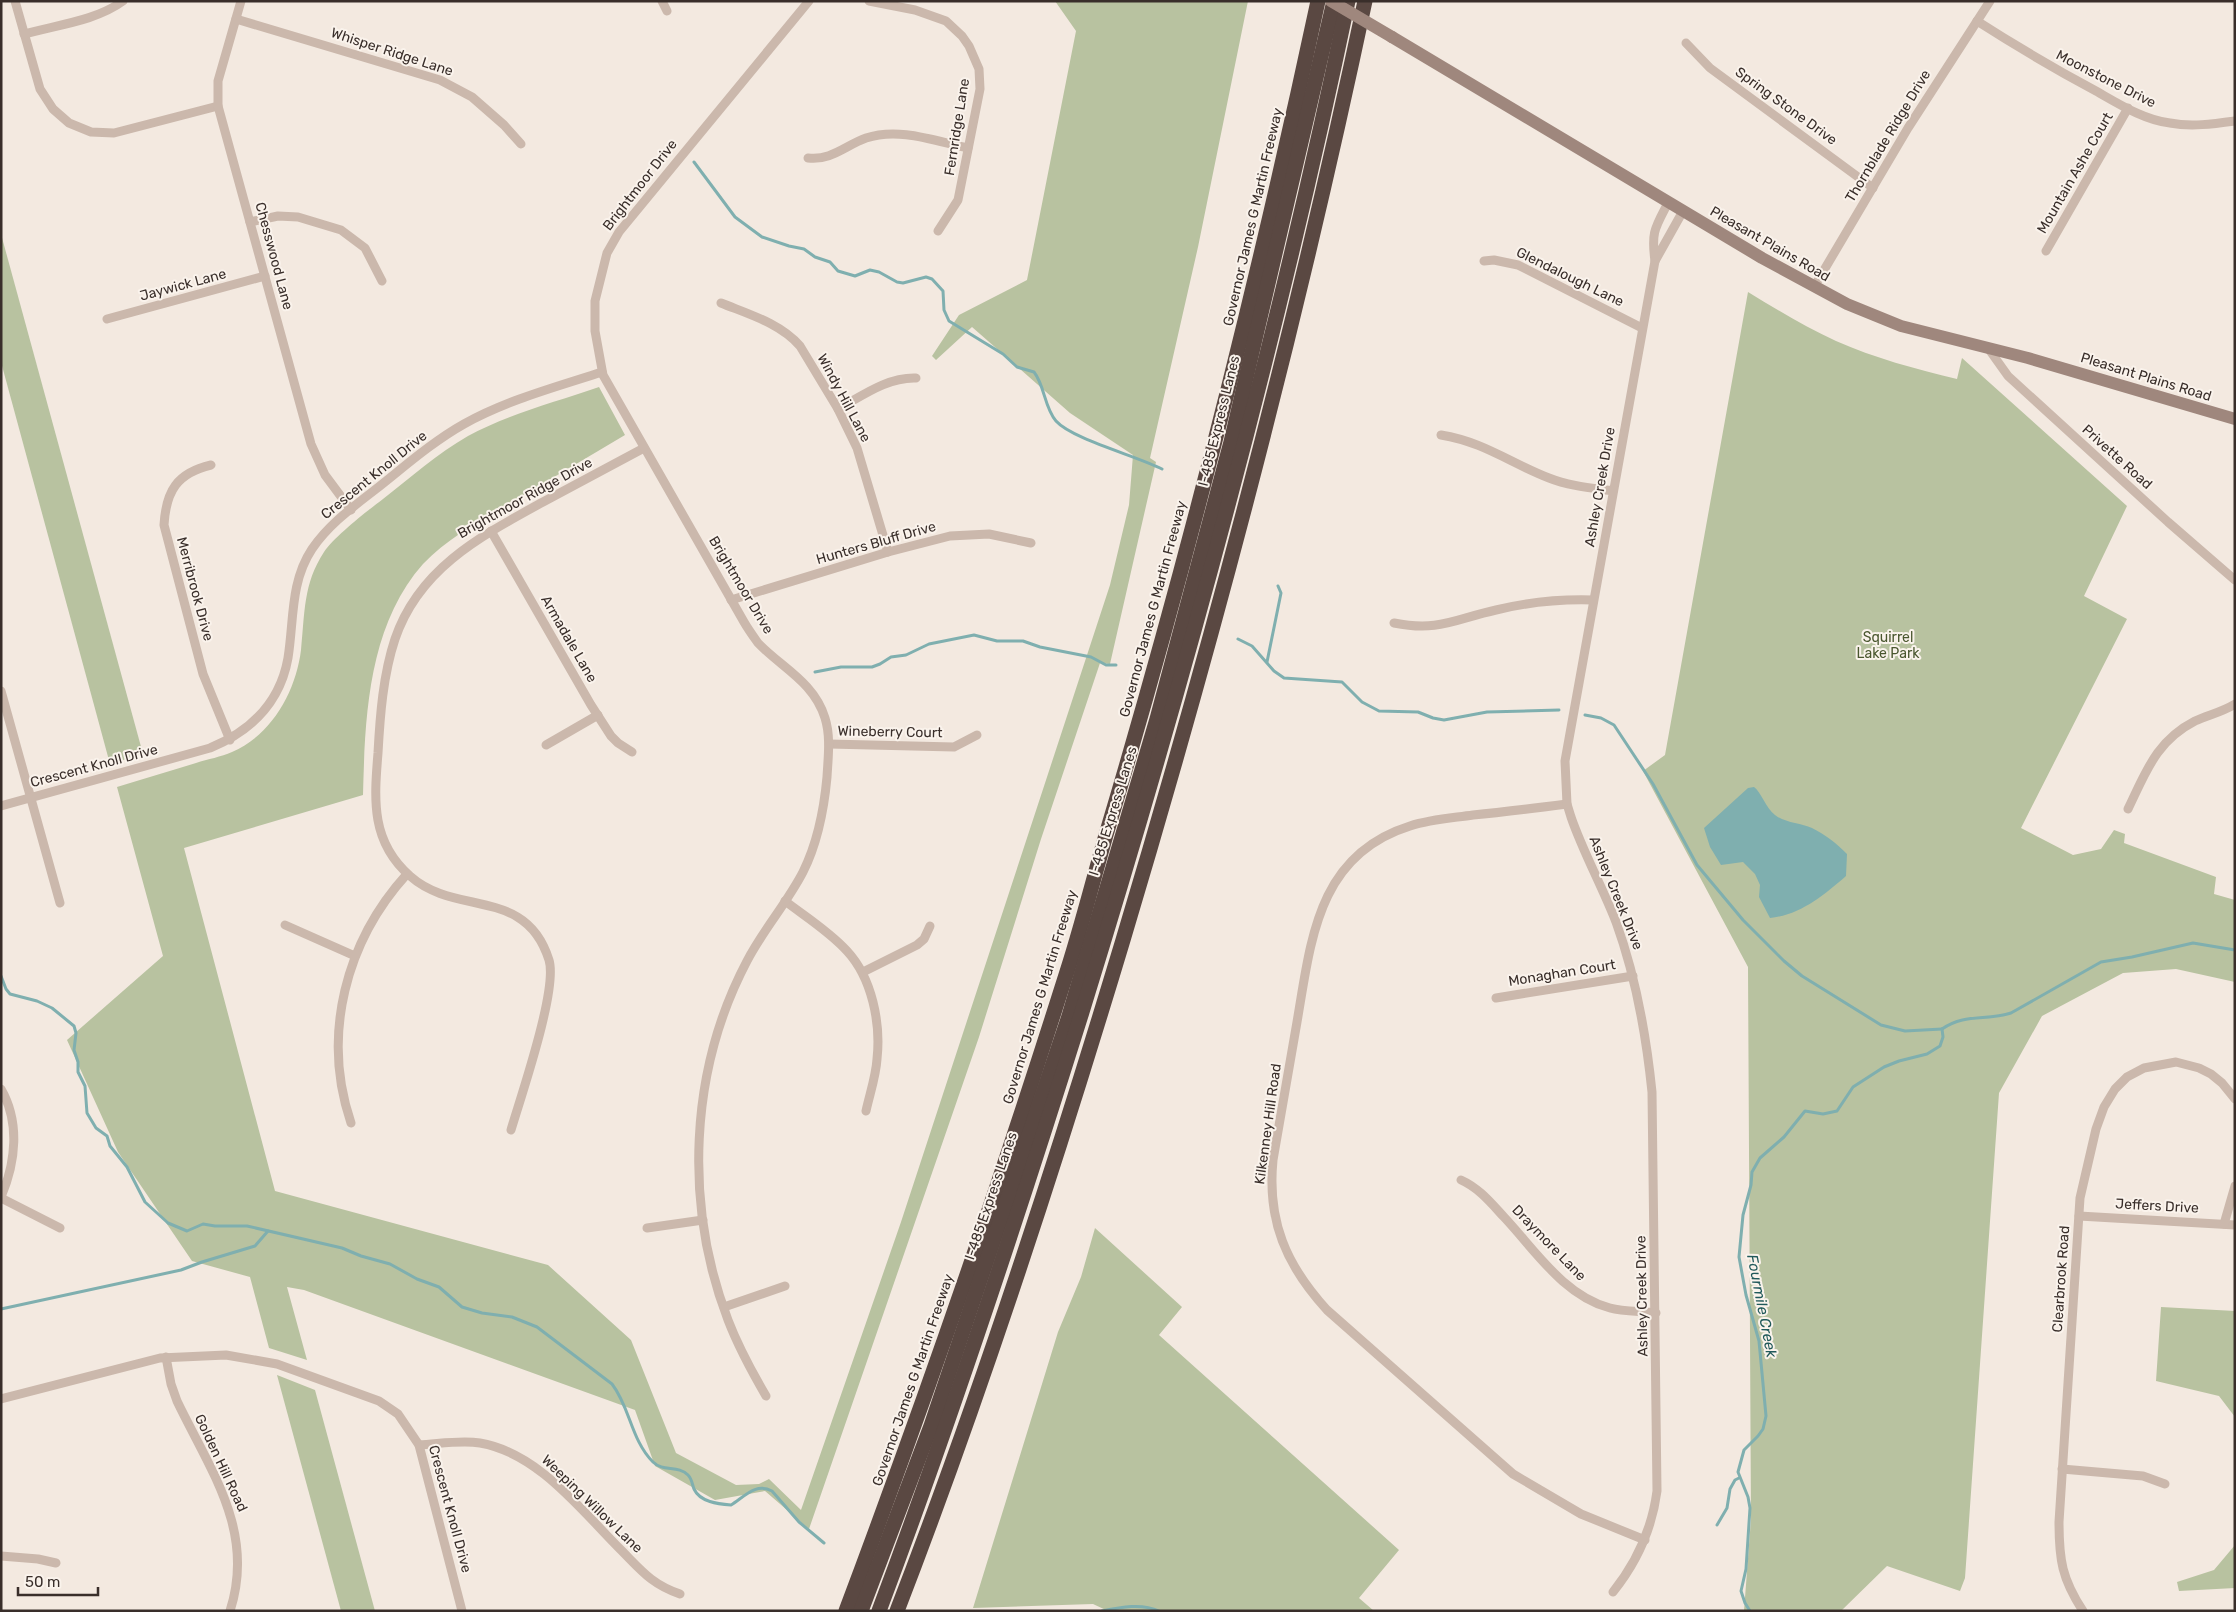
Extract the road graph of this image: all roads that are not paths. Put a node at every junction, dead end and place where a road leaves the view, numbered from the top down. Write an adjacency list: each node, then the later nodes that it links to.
1 (15, 1): 16 (street)
2 (123, 1): 16 (street)
3 (241, 1): 14 (street, Chesswood Lane)
4 (662, 1): 13 (street)
5 (809, 1): 40 (street, Brightmoor Drive)
6 (869, 1): 23 (street, Fernridge Lane)
7 (1318, 1): 18 (highway, Governor James G Martin Freeway)
8 (1324, 1): 18 (highway)
9 (1332, 1): 26 (street, Pleasant Plains Road, bridge); 109 (highway, I-485 Express Lanes)
10 (1348, 1): 110 (highway, I-485 Express Lanes)
11 (1365, 1): 103 (highway)
12 (1990, 1): 15 (street, Thornblade Ridge Drive)
13 (667, 12)
14 (236, 19): 19 (street, Chesswood Lane); 22 (street, Whisper Ridge Lane)
15 (1976, 21): 20 (street, Moonstone Drive); 25 (street, Thornblade Ridge Drive)
16 (24, 34): 19 (street)
17 (1686, 43): 25 (street, Spring Stone Drive)
18 (1305, 60): 108 (highway, Governor James G Martin Freeway)
19 (218, 106): 28 (street, Chesswood Lane)
20 (2128, 108): 21 (street, Moonstone Drive); 30 (street, Mountain Ashe Court)
21 (2235, 121)
22 (521, 144)
23 (968, 148): 24 (street); 29 (street, Fernridge Lane)
24 (808, 158)
25 (1872, 188): 35 (street, Thornblade Ridge Drive)
26 (1668, 203): 27 (street, Pleasant Plains Road); 32 (street, Ashley Creek Drive)
27 (1683, 211): 32 (street, Ashley Creek Drive); 35 (street, Pleasant Plains Road)
28 (250, 222): 33 (street, Chesswood Lane); 34 (street)
29 (938, 231)
30 (2046, 251)
31 (1484, 261): 38 (street, Glendalough Lane)
32 (1655, 261): 38 (street, Ashley Creek Drive)
33 (265, 276): 37 (street, Jaywick Lane); 48 (street, Chesswood Lane)
34 (382, 281)
35 (1814, 287): 39 (street, Pleasant Plains Road)
36 (721, 302): 42 (street, Windy Hill Lane)
37 (107, 319)
38 (1642, 328): 47 (street, Ashley Creek Drive)
39 (1988, 348): 43 (street, Pleasant Plains Road); 52 (street, Privette Road)
40 (602, 372): 45 (street, Brightmoor Drive); 48 (street, Crescent Knoll Drive)
41 (916, 378): 42 (street)
42 (838, 409): 51 (street, Windy Hill Lane)
43 (2235, 419)
44 (1441, 435): 47 (street)
45 (644, 448): 49 (street, Brightmoor Ridge Drive); 53 (street, Brightmoor Drive)
46 (212, 465): 60 (street, Merribrook Drive)
47 (1613, 491): 54 (street, Ashley Creek Drive)
48 (351, 510): 60 (street, Crescent Knoll Drive)
49 (491, 531): 58 (street, Armadale Lane); 68 (street, Brightmoor Ridge Drive)
50 (1031, 543): 51 (street, Hunters Bluff Drive)
51 (888, 552): 53 (street, Hunters Bluff Drive)
52 (2235, 580)
53 (731, 600): 61 (street, Brightmoor Drive)
54 (1593, 600): 55 (street); 65 (street, Ashley Creek Drive)
55 (1394, 623)
56 (1, 691): 64 (street)
57 (2235, 704): 67 (street)
58 (598, 715): 62 (street); 63 (street, Armadale Lane)
59 (977, 735): 61 (street, Wineberry Court)
60 (230, 740): 64 (street, Crescent Knoll Drive)
61 (829, 744): 69 (street, Brightmoor Drive)
62 (546, 745)
63 (632, 752)
64 (31, 798): 66 (street, Crescent Knoll Drive); 70 (street)
65 (1567, 804): 75 (street, Ashley Creek Drive); 100 (street, Kilkenney Hill Road)
66 (1, 806)
67 (2128, 809)
68 (407, 874): 73 (street); 81 (street, Brightmoor Ridge Drive)
69 (785, 901): 74 (street); 86 (street, Brightmoor Drive)
70 (60, 903)
71 (285, 925): 73 (street)
72 (930, 926): 74 (street)
73 (355, 956): 80 (street)
74 (862, 972): 79 (street)
75 (1633, 976): 76 (street, Monaghan Court); 93 (street, Ashley Creek Drive)
76 (1496, 998)
77 (1, 1088): 84 (street)
78 (2235, 1098): 85 (street, Clearbrook Road)
79 (866, 1110)
80 (351, 1123)
81 (511, 1130)
82 (1461, 1180): 93 (street, Draymore Lane)
83 (2235, 1186): 87 (street)
84 (1, 1197): 89 (street)
85 (2079, 1216): 87 (street, Jeffers Drive); 98 (street, Clearbrook Road)
86 (703, 1220): 90 (street); 92 (street, Brightmoor Drive)
87 (2224, 1224): 88 (street, Jeffers Drive)
88 (2235, 1225)
89 (60, 1228)
90 (646, 1228)
91 (785, 1286): 92 (street)
92 (724, 1307): 95 (street, Brightmoor Drive)
93 (1656, 1313): 100 (street, Ashley Creek Drive)
94 (166, 1357): 96 (street, Crescent Knoll Drive); 97 (street, Crescent Knoll Drive); 106 (street, Golden Hill Road)
95 (766, 1396)
96 (1, 1399)
97 (420, 1445): 105 (street, Weeping Willow Lane); 107 (street, Crescent Knoll Drive)
98 (2062, 1470): 99 (street); 113 (street, Clearbrook Road)
99 (2165, 1484)
100 (1644, 1540): 104 (street, Ashley Creek Drive)
101 (1, 1556): 102 (street)
102 (56, 1563)
103 (906, 1588): 111 (highway); 112 (highway)
104 (1613, 1592)
105 (680, 1594)
106 (230, 1611)
107 (462, 1611)
108 (846, 1611)
109 (861, 1611)
110 (878, 1611)
111 (897, 1611)
112 (904, 1611)
113 (2084, 1611)

